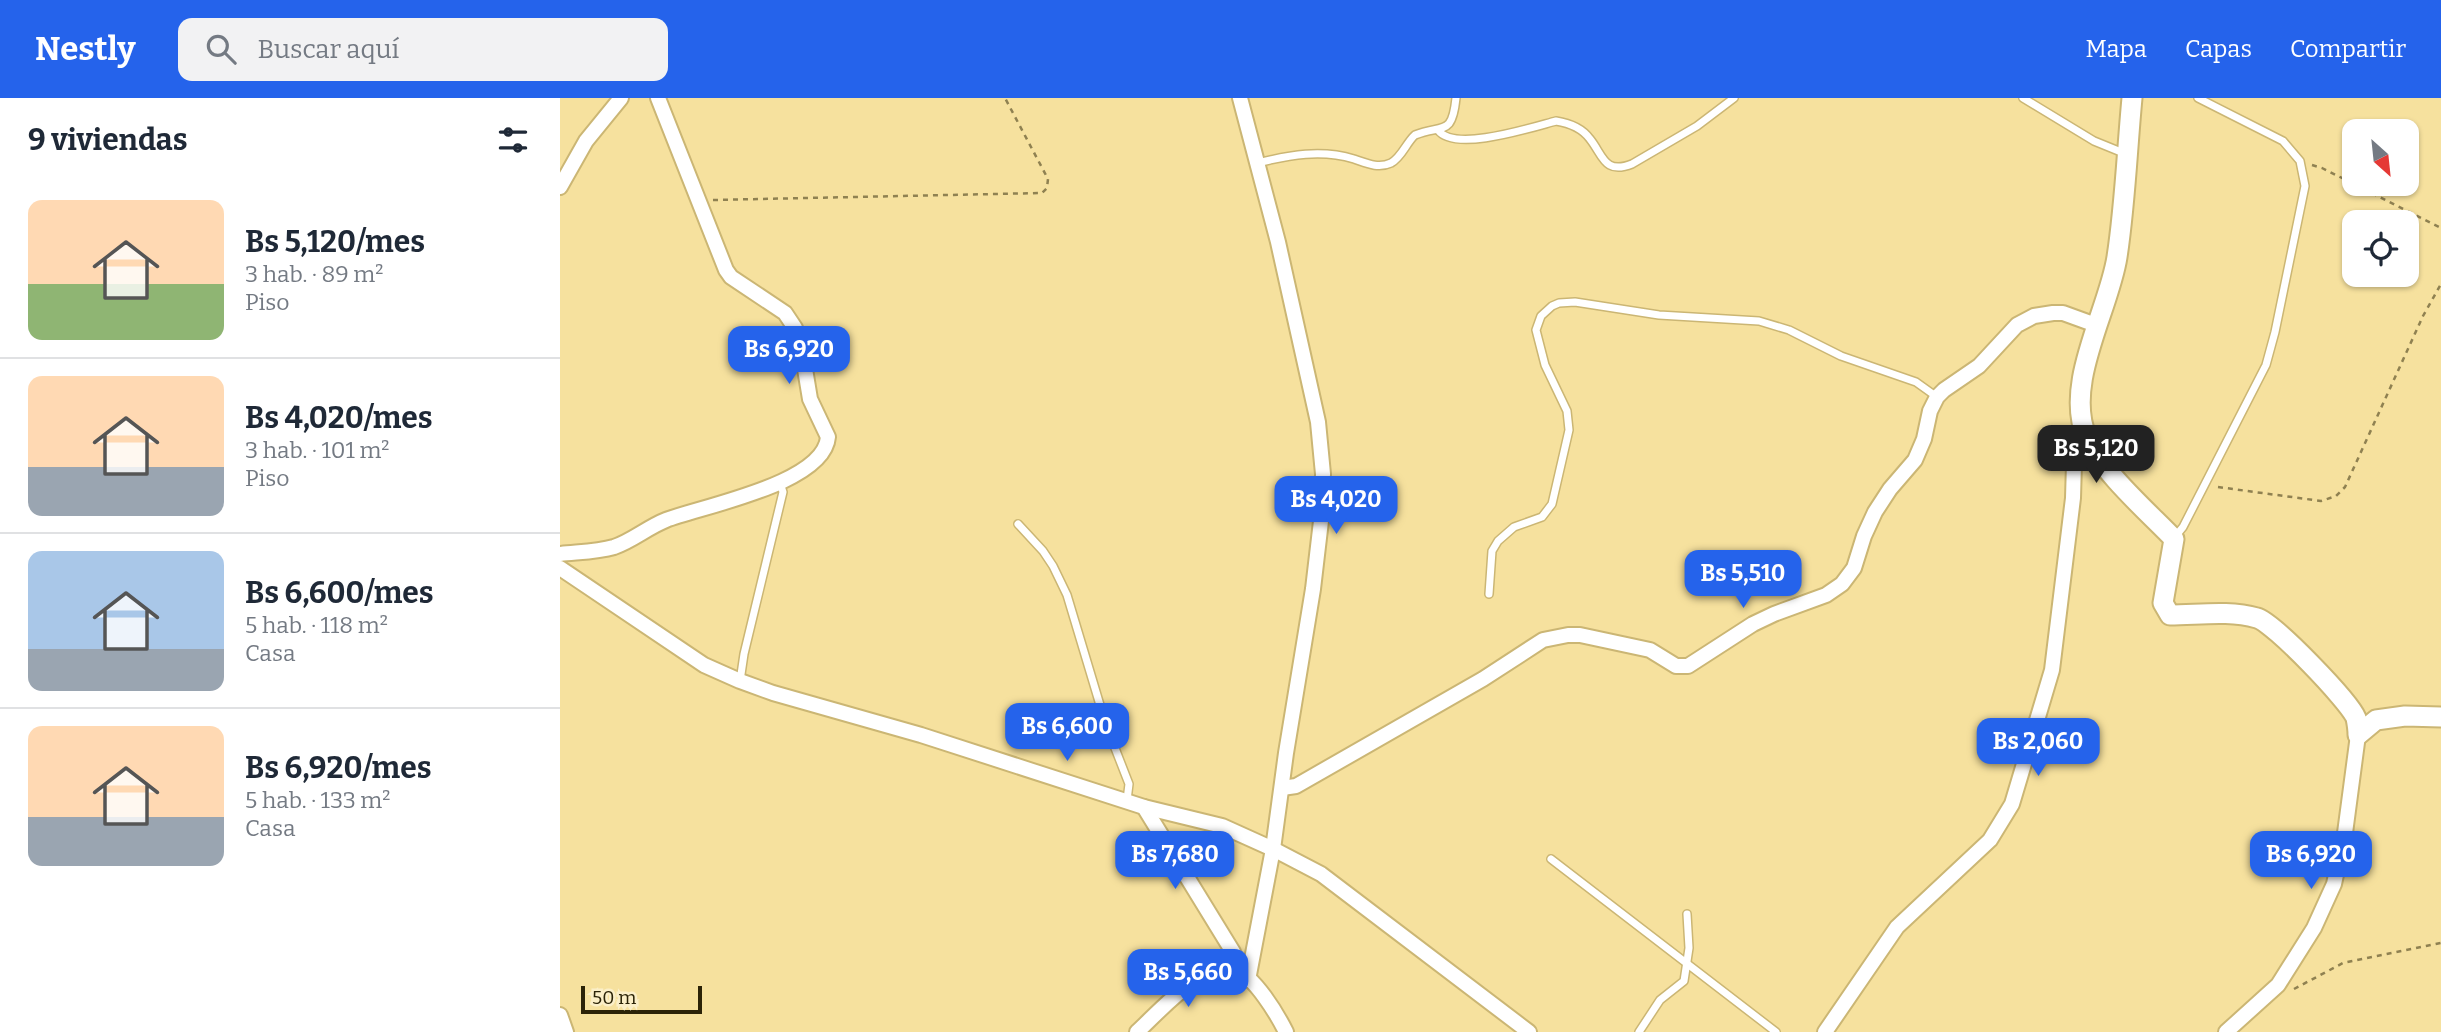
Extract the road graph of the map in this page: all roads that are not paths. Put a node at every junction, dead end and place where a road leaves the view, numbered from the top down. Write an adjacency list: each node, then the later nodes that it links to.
1 (621, 98): 12 (street)
2 (658, 98): 16 (street)
3 (1240, 98): 11 (street)
4 (1457, 98): 9 (lane)
5 (1734, 98): 9 (lane)
6 (2023, 98): 10 (lane)
7 (2132, 98): 10 (street)
8 (2198, 98): 18 (lane)
9 (1438, 130): 11 (lane)
10 (2127, 154): 13 (street)
11 (1257, 163): 25 (street)
12 (560, 187)
13 (2096, 325): 14 (street); 15 (street)
14 (1937, 397): 21 (lane); 25 (street)
15 (2087, 438): 18 (street); 41 (street)
16 (780, 483): 19 (street); 22 (lane)
17 (1018, 524): 26 (lane)
18 (2174, 538): 24 (street)
19 (560, 554)
20 (560, 568): 22 (street)
21 (1489, 594)
22 (740, 681): 26 (street)
23 (2441, 717): 24 (street)
24 (2358, 735): 42 (street)
25 (1282, 788): 28 (street)
26 (1127, 800): 27 (street)
27 (1144, 807): 28 (street); 32 (street)
28 (1273, 849): 33 (street); 38 (street)
29 (1551, 859): 31 (lane)
30 (1687, 914): 31 (lane)
31 (1687, 964): 39 (lane); 40 (lane)
32 (1235, 970): 33 (street); 36 (street)
33 (1248, 980): 37 (street)
34 (560, 1015): 35 (street)
35 (566, 1032)
36 (1137, 1032)
37 (1286, 1032)
38 (1529, 1032)
39 (1639, 1032)
40 (1776, 1032)
41 (1825, 1032)
42 (2226, 1032)

